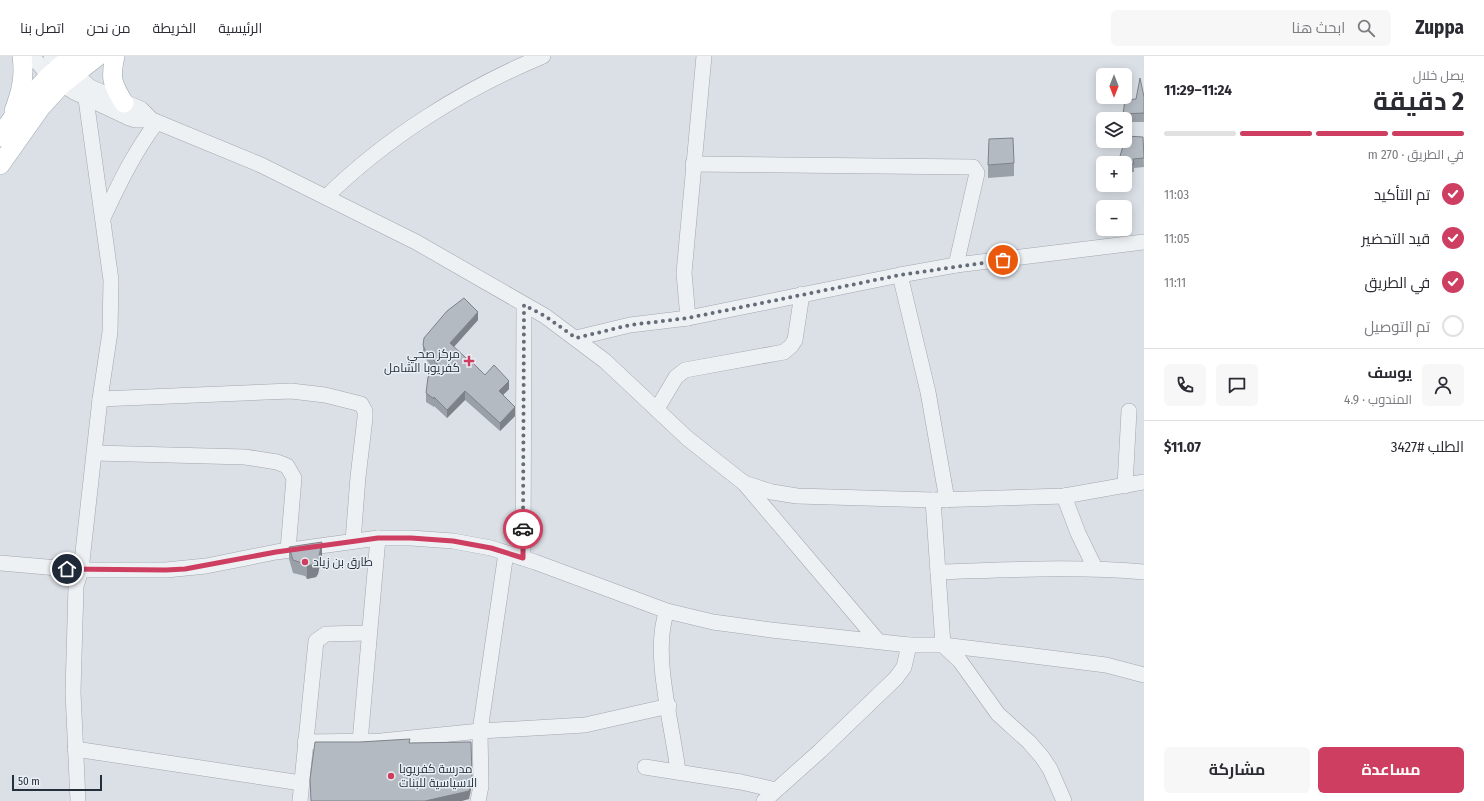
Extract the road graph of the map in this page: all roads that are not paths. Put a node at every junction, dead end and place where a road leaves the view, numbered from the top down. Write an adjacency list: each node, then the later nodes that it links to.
1 (22, 56): 11 (main road)
2 (32, 56): 7 (street)
3 (98, 56): 7 (main road)
4 (115, 56): 9 (main road)
5 (543, 56): 14 (street)
6 (704, 56): 12 (street)
7 (62, 68): 8 (street); 9 (street); 11 (main road); 13 (main road)
8 (86, 99): 10 (street); 15 (street)
9 (124, 103): 10 (street)
10 (155, 121): 14 (street); 15 (street)
11 (5, 130)
12 (693, 164): 17 (street); 21 (street)
13 (0, 165)
14 (326, 197): 20 (street)
15 (103, 218): 23 (street)
16 (1144, 242): 17 (street)
17 (956, 265): 18 (street)
18 (900, 275): 19 (street); 31 (street)
19 (802, 294): 21 (street); 24 (street)
20 (524, 305): 22 (street); 36 (street)
21 (688, 318): 22 (street)
22 (576, 338): 24 (street)
23 (100, 398): 26 (street); 33 (street)
24 (657, 409): 28 (street)
25 (1129, 411): 29 (street)
26 (95, 453): 34 (street); 39 (street)
27 (1144, 482): 29 (street)
28 (744, 483): 31 (street); 44 (street)
29 (1125, 486): 30 (street)
30 (1064, 496): 31 (street); 38 (street)
31 (940, 500): 40 (street)
32 (378, 538): 33 (street); 35 (street); 43 (street)
33 (353, 541): 34 (street)
34 (288, 550): 39 (street)
35 (506, 553): 36 (street); 49 (street)
36 (523, 558): 42 (street)
37 (0, 562): 39 (street)
38 (1094, 568): 40 (street); 41 (street)
39 (81, 570): 52 (street)
40 (938, 572): 46 (street)
41 (1144, 572)
42 (667, 611): 44 (street); 48 (street)
43 (369, 633): 50 (street); 51 (street)
44 (878, 641): 45 (street)
45 (909, 645): 46 (street); 56 (street)
46 (944, 646): 47 (street); 61 (street)
47 (1144, 675)
48 (669, 706): 49 (street); 54 (street)
49 (480, 731): 51 (street); 59 (street)
50 (305, 742): 51 (street); 55 (street)
51 (360, 742)
52 (75, 749): 55 (street); 57 (street)
53 (645, 767): 54 (street)
54 (678, 772): 56 (street)
55 (301, 783): 58 (street)
56 (776, 790): 60 (street)
57 (78, 801)
58 (300, 801)
59 (478, 801)
60 (764, 801)
61 (1064, 801)

